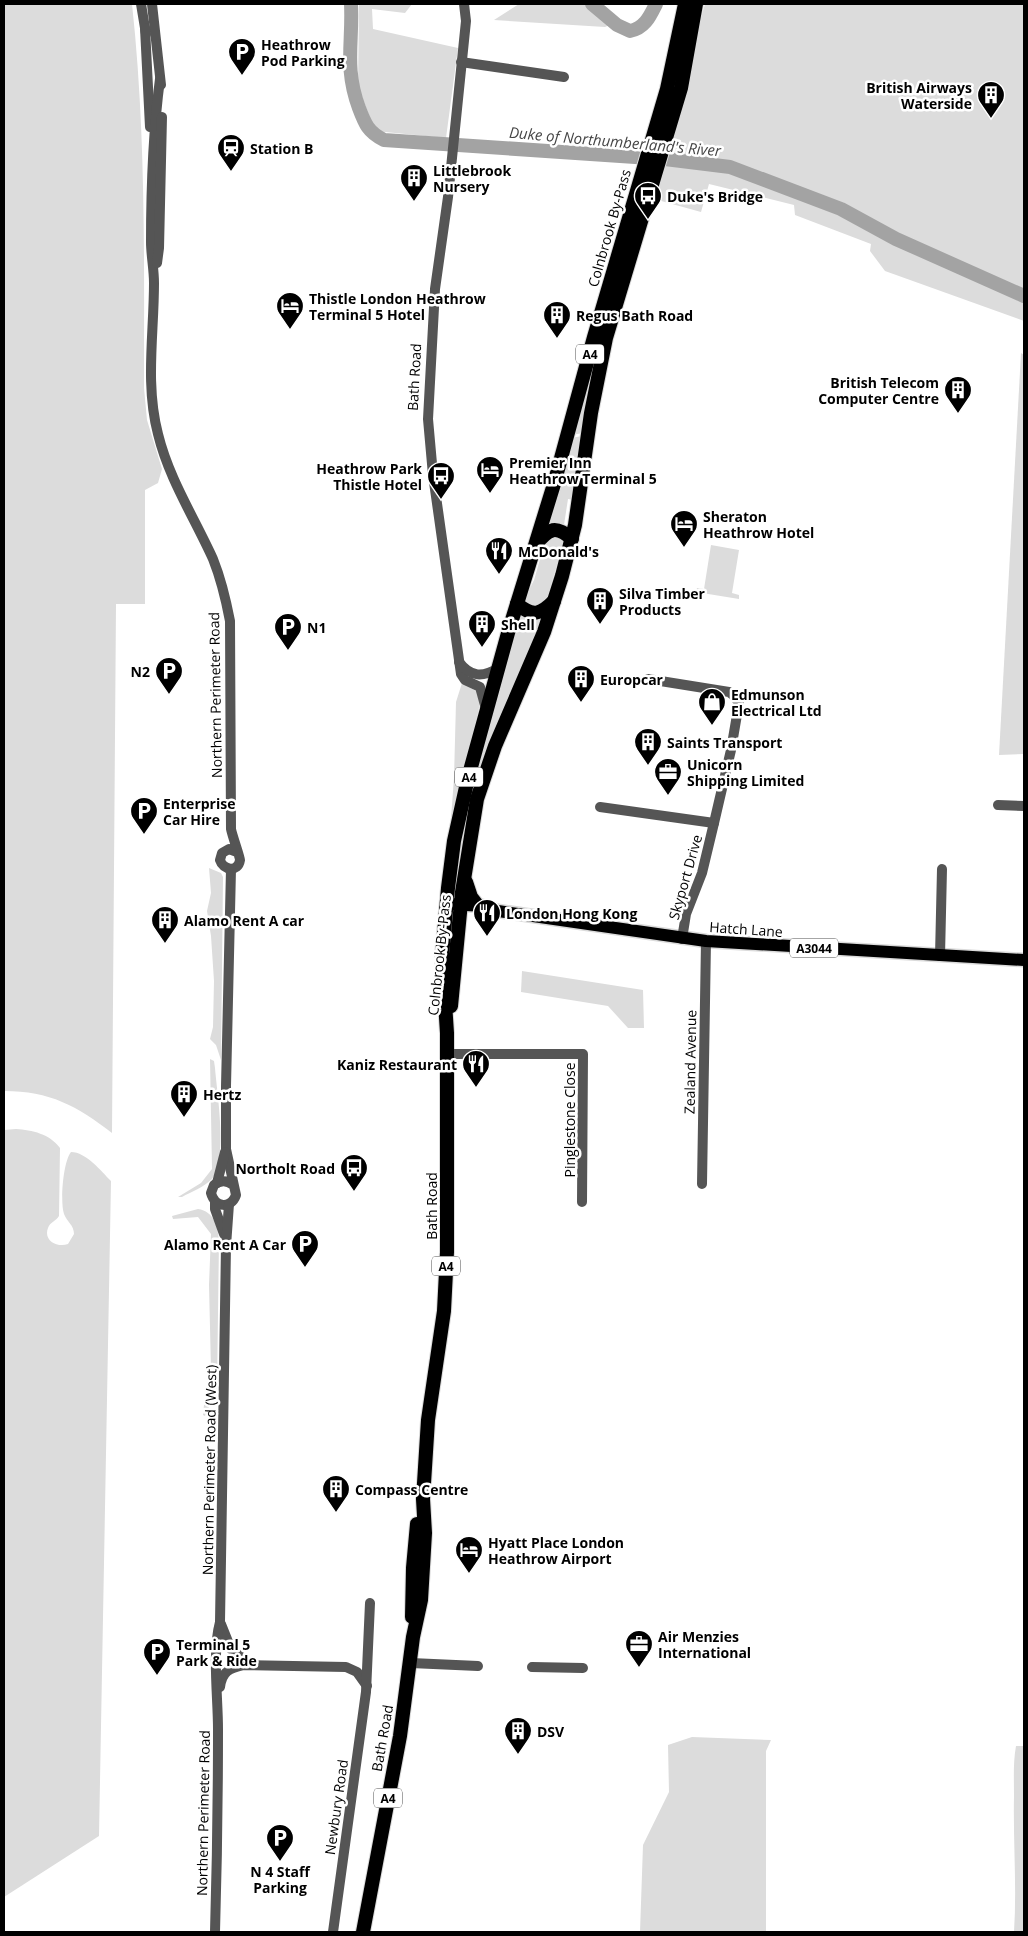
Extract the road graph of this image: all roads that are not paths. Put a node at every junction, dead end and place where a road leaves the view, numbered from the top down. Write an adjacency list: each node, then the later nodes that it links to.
1 (142, 4): 6 (street)
2 (152, 4): 9 (street)
3 (464, 4): 7 (street, Bath Road)
4 (685, 4): 12 (highway, Colnbrook By-Pass / A4)
5 (696, 4): 12 (highway, Colnbrook By-Pass / A4)
6 (145, 28): 10 (street); 13 (street)
7 (461, 62): 8 (street); 19 (street, Bath Road)
8 (564, 77)
9 (160, 79): 10 (street); 11 (street)
10 (157, 97): 11 (street); 13 (street)
11 (162, 116): 14 (street)
12 (654, 157): 15 (highway, Colnbrook By-Pass / A4); 16 (highway, Colnbrook By-Pass / A4)
13 (153, 169): 14 (street)
14 (154, 284): 27 (street, Northern Perimeter Road)
15 (572, 539): 16 (highway); 17 (highway, Colnbrook By-Pass / A4)
16 (534, 546): 18 (highway, Colnbrook By-Pass / A4)
17 (555, 601): 18 (highway); 32 (highway, Colnbrook By-Pass / A4)
18 (517, 604): 20 (highway, Colnbrook By-Pass / A4)
19 (459, 662): 20 (street); 22 (street, Bath Road)
20 (499, 668): 22 (highway, Colnbrook By-Pass / A4)
21 (648, 679): 26 (street, Skyport Drive)
22 (487, 714): 34 (highway, Colnbrook By-Pass / A4)
23 (998, 805): 24 (street)
24 (1024, 806)
25 (600, 807): 26 (street, Skyport Drive)
26 (714, 823): 37 (street, Skyport Drive)
27 (231, 829): 28 (street, Northern Perimeter Road); 29 (street, Northern Perimeter Road)
28 (226, 850): 29 (street); 30 (street)
29 (236, 852): 30 (street)
30 (231, 869): 43 (street)
31 (942, 869): 39 (street)
32 (465, 876): 33 (highway); 35 (highway, Colnbrook By-Pass / A4)
33 (478, 906): 35 (main road, Hatch Lane / A3044); 36 (main road, Hatch Lane / A3044)
34 (446, 908): 35 (main road, Hatch Lane / A3044); 41 (highway, Colnbrook By-Pass / A4)
35 (461, 909): 36 (main road, Hatch Lane / A3044); 41 (highway, Colnbrook By-Pass / A4)
36 (498, 910): 37 (main road, Hatch Lane / A3044)
37 (682, 939): 38 (main road, Hatch Lane / A3044)
38 (706, 941): 39 (main road, Hatch Lane / A3044); 45 (street, Zealand Avenue)
39 (940, 956): 40 (main road, Hatch Lane / A3044)
40 (1024, 960)
41 (447, 1033): 42 (highway, Bath Road / A4)
42 (447, 1054): 48 (street, Pinglestone Close); 54 (highway, Bath Road / A4)
43 (226, 1149): 44 (street); 46 (street)
44 (217, 1183): 46 (street); 47 (street)
45 (702, 1184)
46 (233, 1185): 49 (street)
47 (215, 1202): 49 (street); 50 (street, Northern Perimeter Road (West))
48 (582, 1202)
49 (230, 1204): 50 (street, Northern Perimeter Road (West))
50 (226, 1246): 52 (street, Northern Perimeter Road (West))
51 (370, 1602): 53 (street, Newbury Road)
52 (220, 1622): 55 (street); 61 (street, Northern Perimeter Road (West))
53 (368, 1652): 57 (street); 60 (street, Newbury Road)
54 (411, 1663): 56 (street); 64 (highway, Bath Road / A4)
55 (252, 1665): 57 (street); 61 (street)
56 (478, 1666)
57 (346, 1667): 60 (street)
58 (532, 1667): 59 (street)
59 (583, 1668)
60 (367, 1686): 63 (street, Newbury Road)
61 (218, 1695): 62 (street, Northern Perimeter Road)
62 (215, 1932)
63 (333, 1932)
64 (363, 1932)

